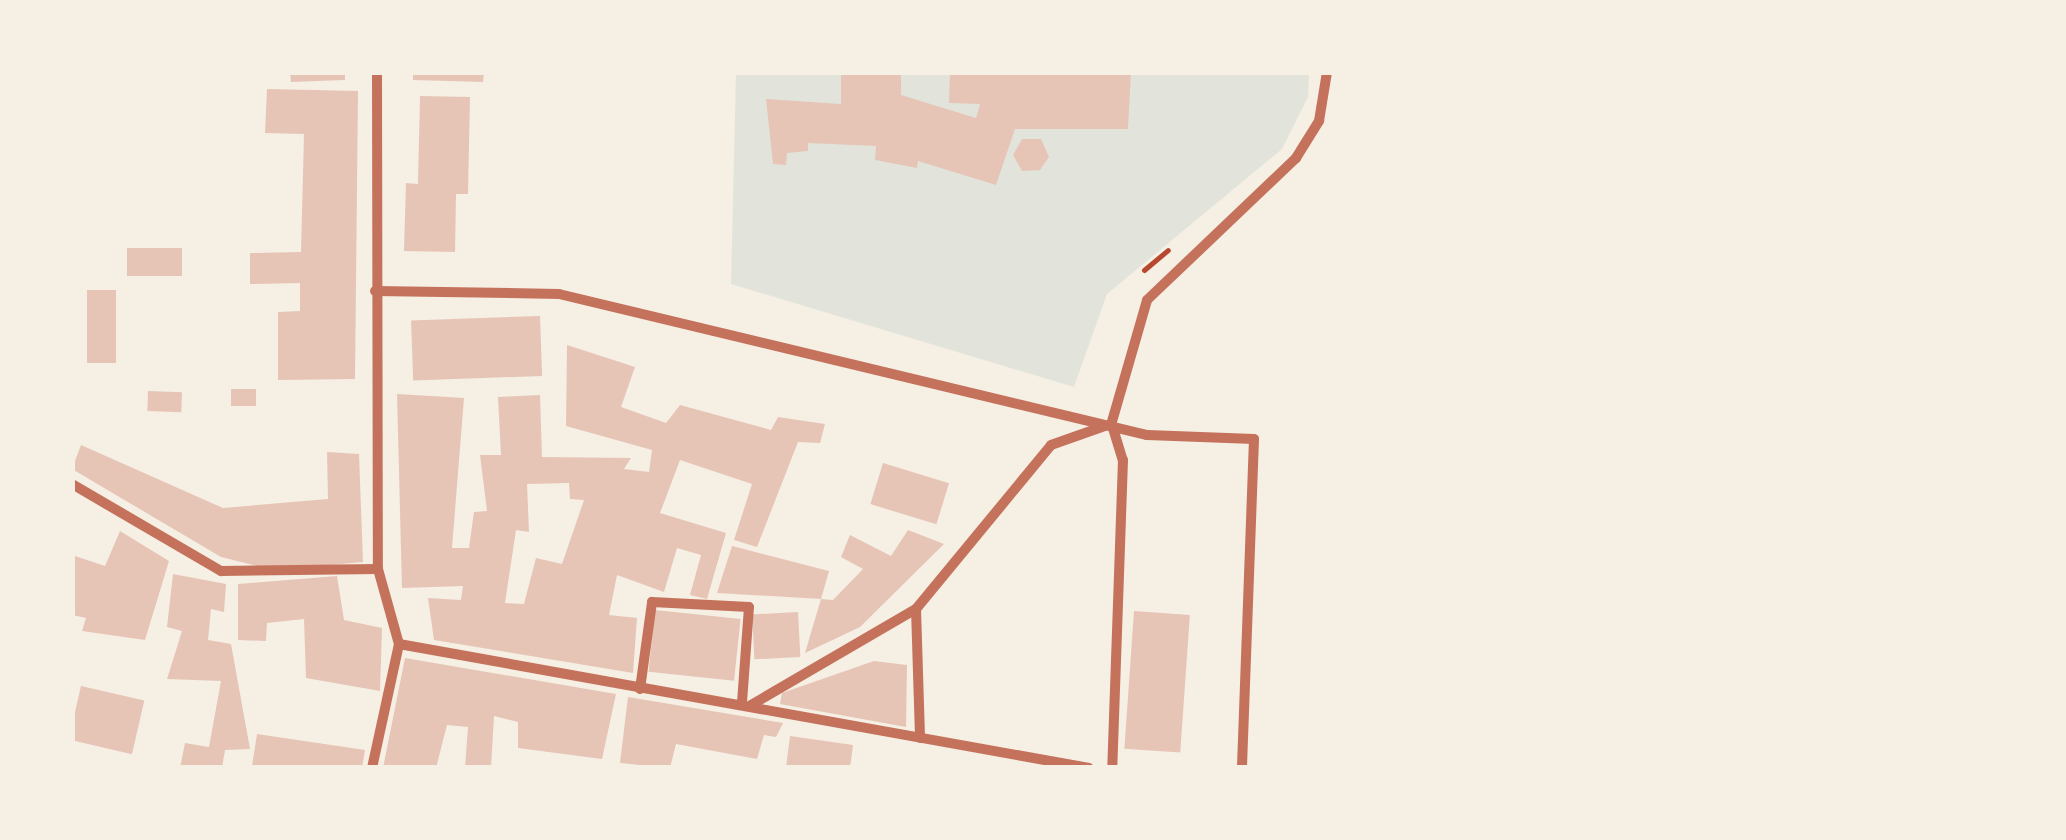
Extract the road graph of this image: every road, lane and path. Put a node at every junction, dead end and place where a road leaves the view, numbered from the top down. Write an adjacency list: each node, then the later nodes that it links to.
1 (378, 72): 3 (street)
2 (1327, 72): 4 (street)
3 (375, 291): 4 (street); 6 (street)
4 (1111, 425): 7 (street); 14 (street); 15 (street)
5 (72, 484): 6 (street)
6 (378, 569): 8 (street)
7 (916, 609): 10 (street); 11 (street)
8 (399, 644): 9 (street); 12 (street)
9 (640, 689): 10 (street); 10 (street)
10 (746, 704): 11 (street)
11 (920, 738): 13 (street)
12 (372, 768)
13 (1089, 768)
14 (1112, 768)
15 (1242, 768)

